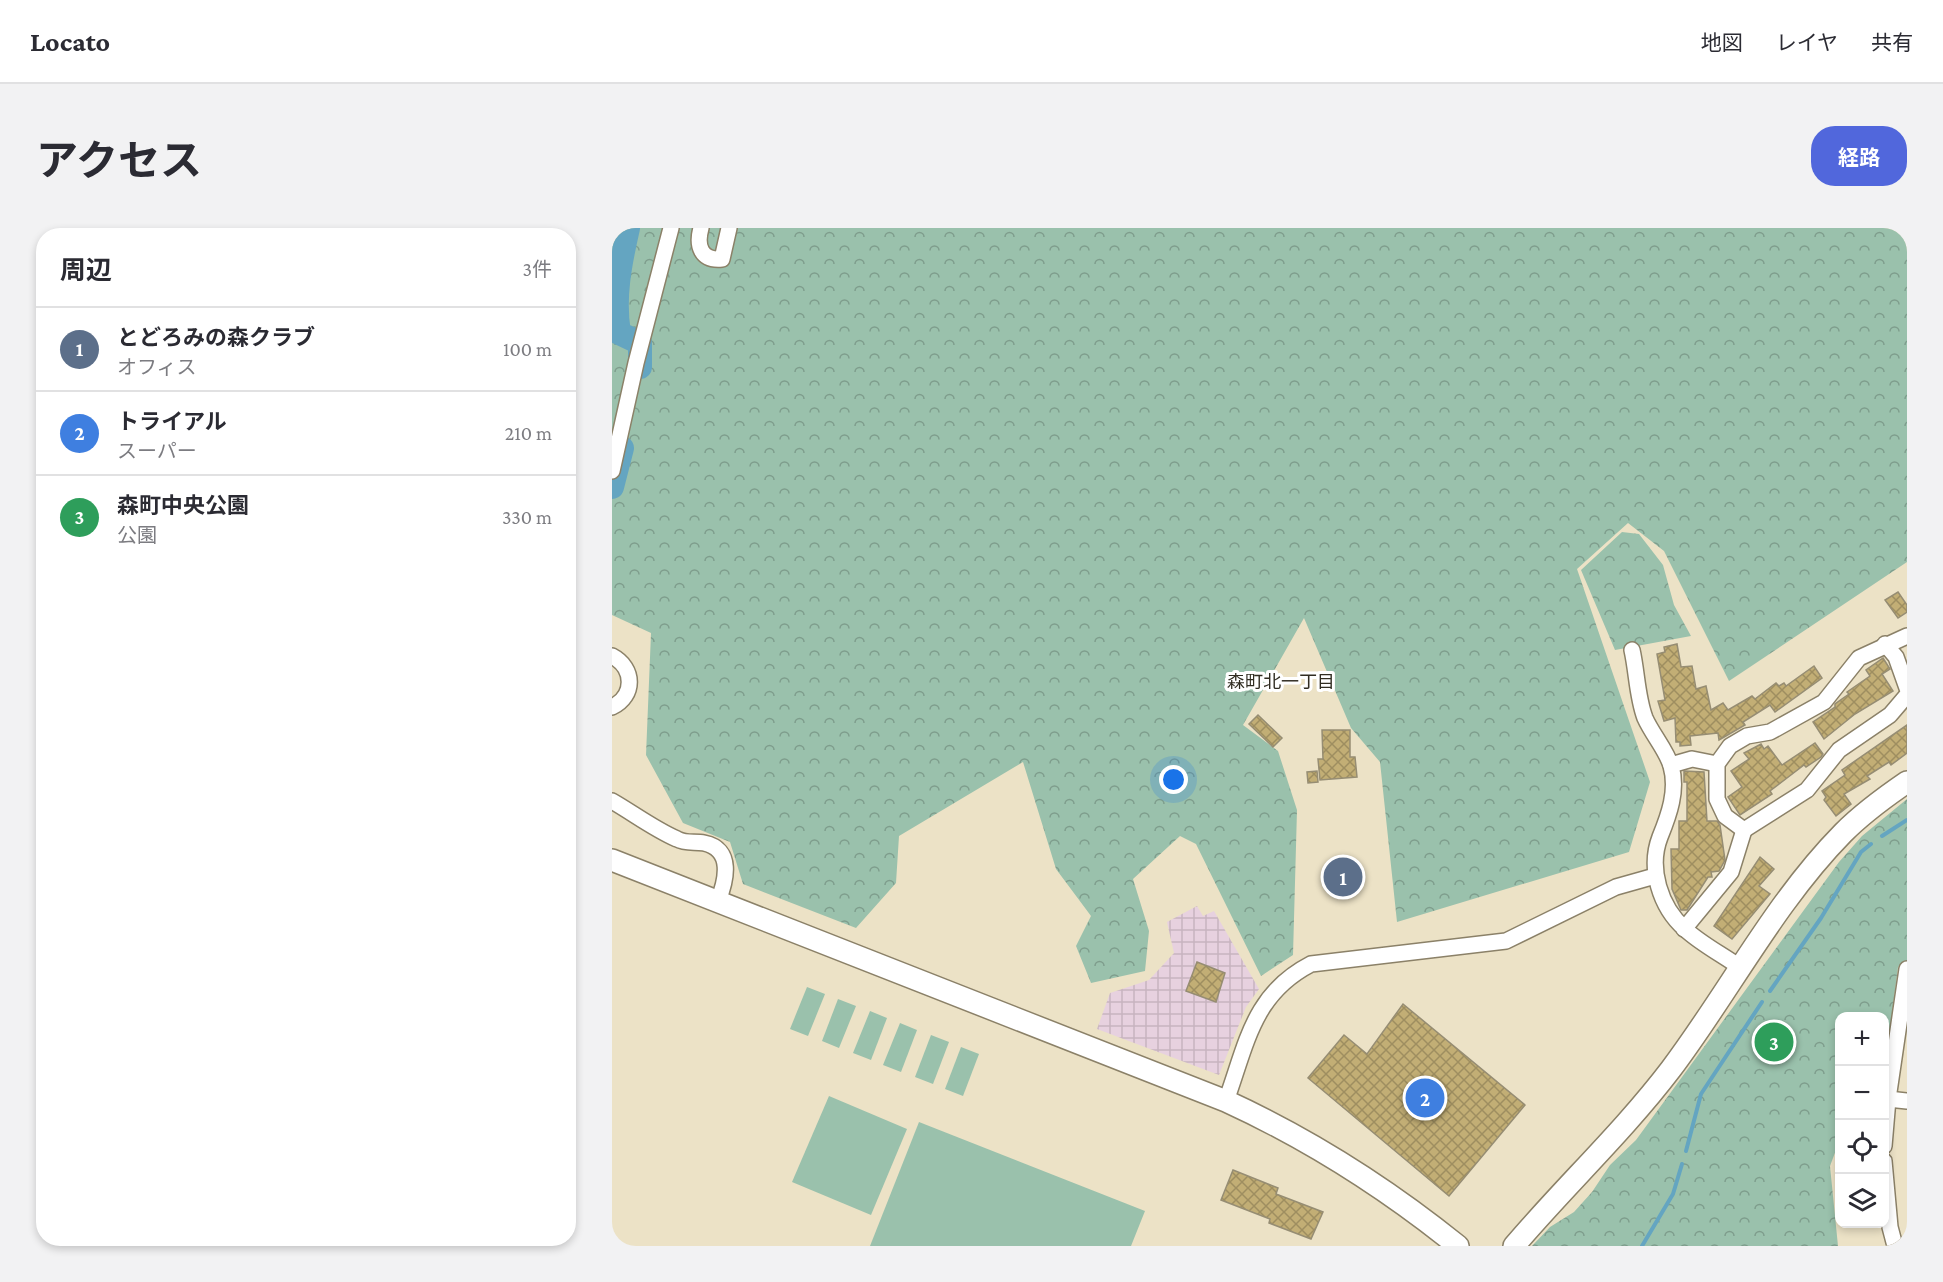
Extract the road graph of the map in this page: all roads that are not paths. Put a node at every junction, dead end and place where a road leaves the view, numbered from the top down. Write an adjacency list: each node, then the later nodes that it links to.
1 (671, 228): 4 (street)
2 (701, 228): 3 (street)
3 (729, 228)
4 (612, 471)
5 (1907, 636): 6 (street)
6 (1885, 644): 9 (street); 12 (street)
7 (1632, 650): 13 (street)
8 (612, 656): 11 (street)
9 (1907, 688)
10 (1907, 695): 16 (street)
11 (612, 707)
12 (1718, 764): 13 (street); 16 (street)
13 (1671, 765): 18 (street)
14 (1907, 782): 21 (street)
15 (612, 801): 19 (street)
16 (1744, 830): 20 (street)
17 (612, 860): 19 (street)
18 (1655, 876): 20 (street); 25 (street)
19 (718, 901): 25 (street)
20 (1684, 929): 21 (street)
21 (1741, 968): 29 (street)
22 (1907, 969): 23 (street)
23 (1889, 1092)
24 (1889, 1099): 26 (street)
25 (1226, 1101): 28 (street)
26 (1907, 1101)
27 (1885, 1174): 30 (street)
28 (1458, 1246)
29 (1514, 1246)
30 (1895, 1246)

